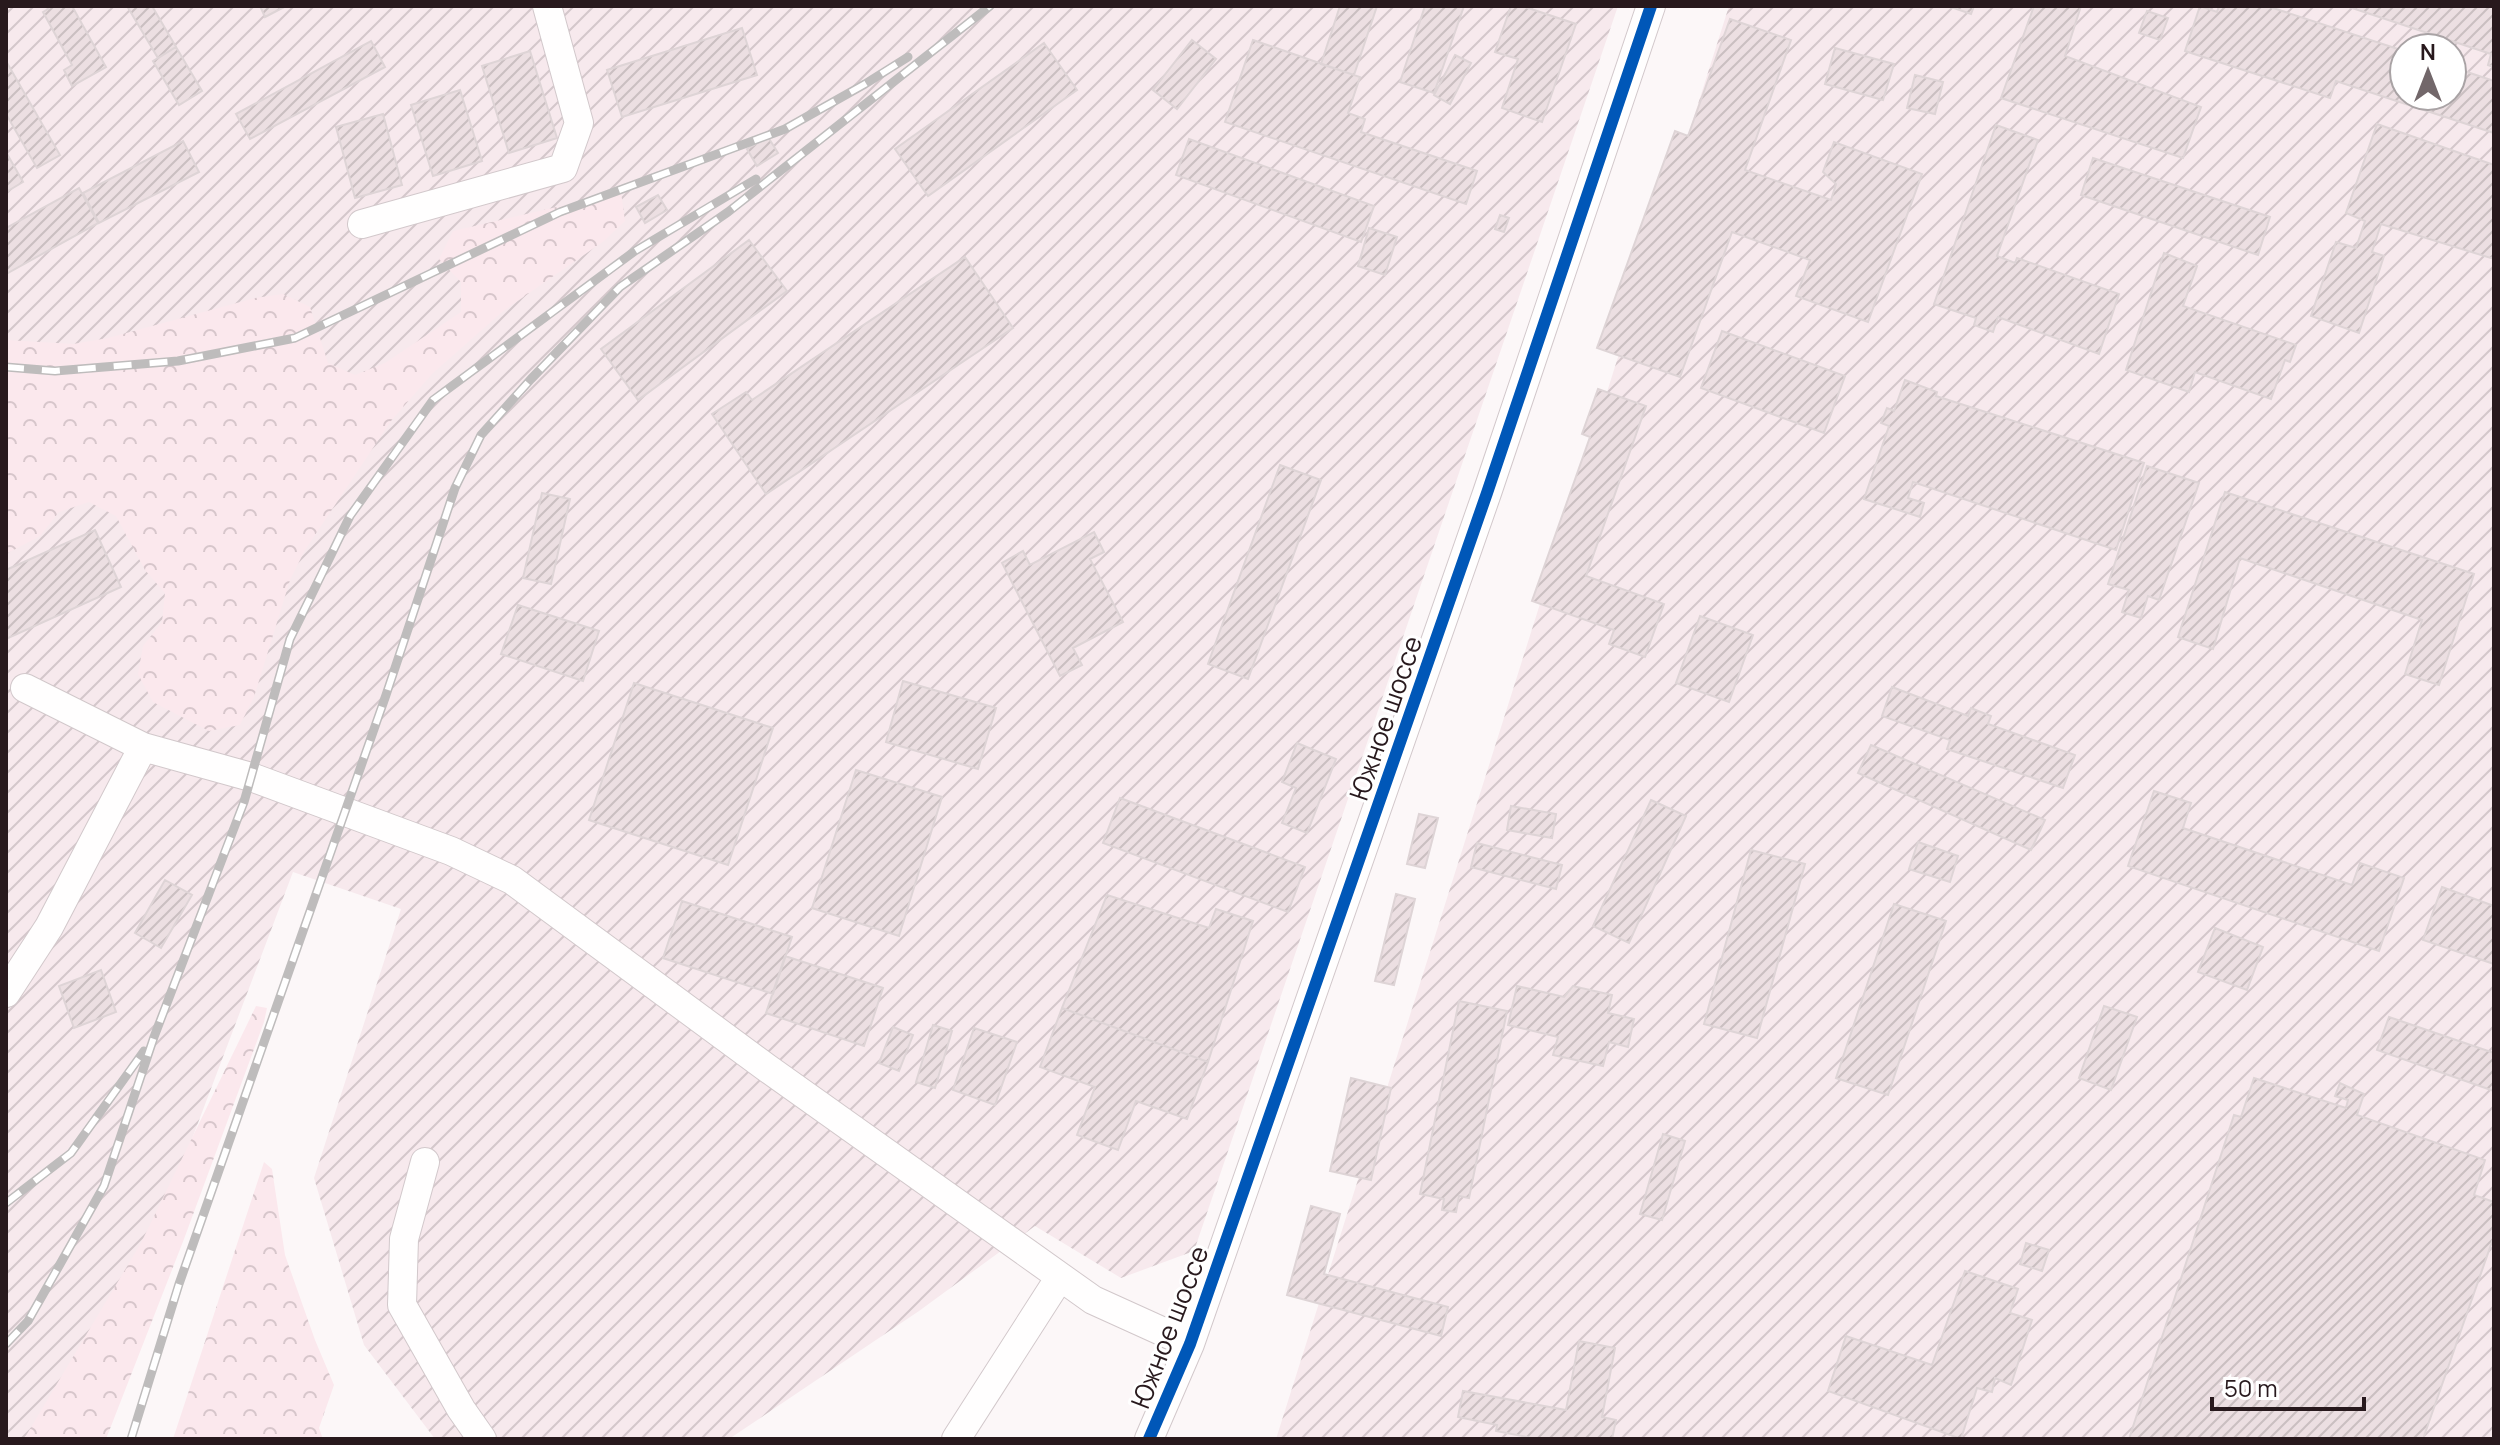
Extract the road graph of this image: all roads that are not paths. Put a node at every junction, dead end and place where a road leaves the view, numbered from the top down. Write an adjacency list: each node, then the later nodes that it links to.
1 (547, 6): 3 (street)
2 (1651, 6): 9 (street, Южное шоссе)
3 (362, 224)
4 (25, 688): 5 (street)
5 (143, 747): 6 (street); 8 (street)
6 (6, 993)
7 (425, 1162): 10 (street)
8 (1060, 1277): 9 (street); 11 (street)
9 (1190, 1344): 12 (street, Южное шоссе)
10 (482, 1439)
11 (956, 1439)
12 (1149, 1439)

